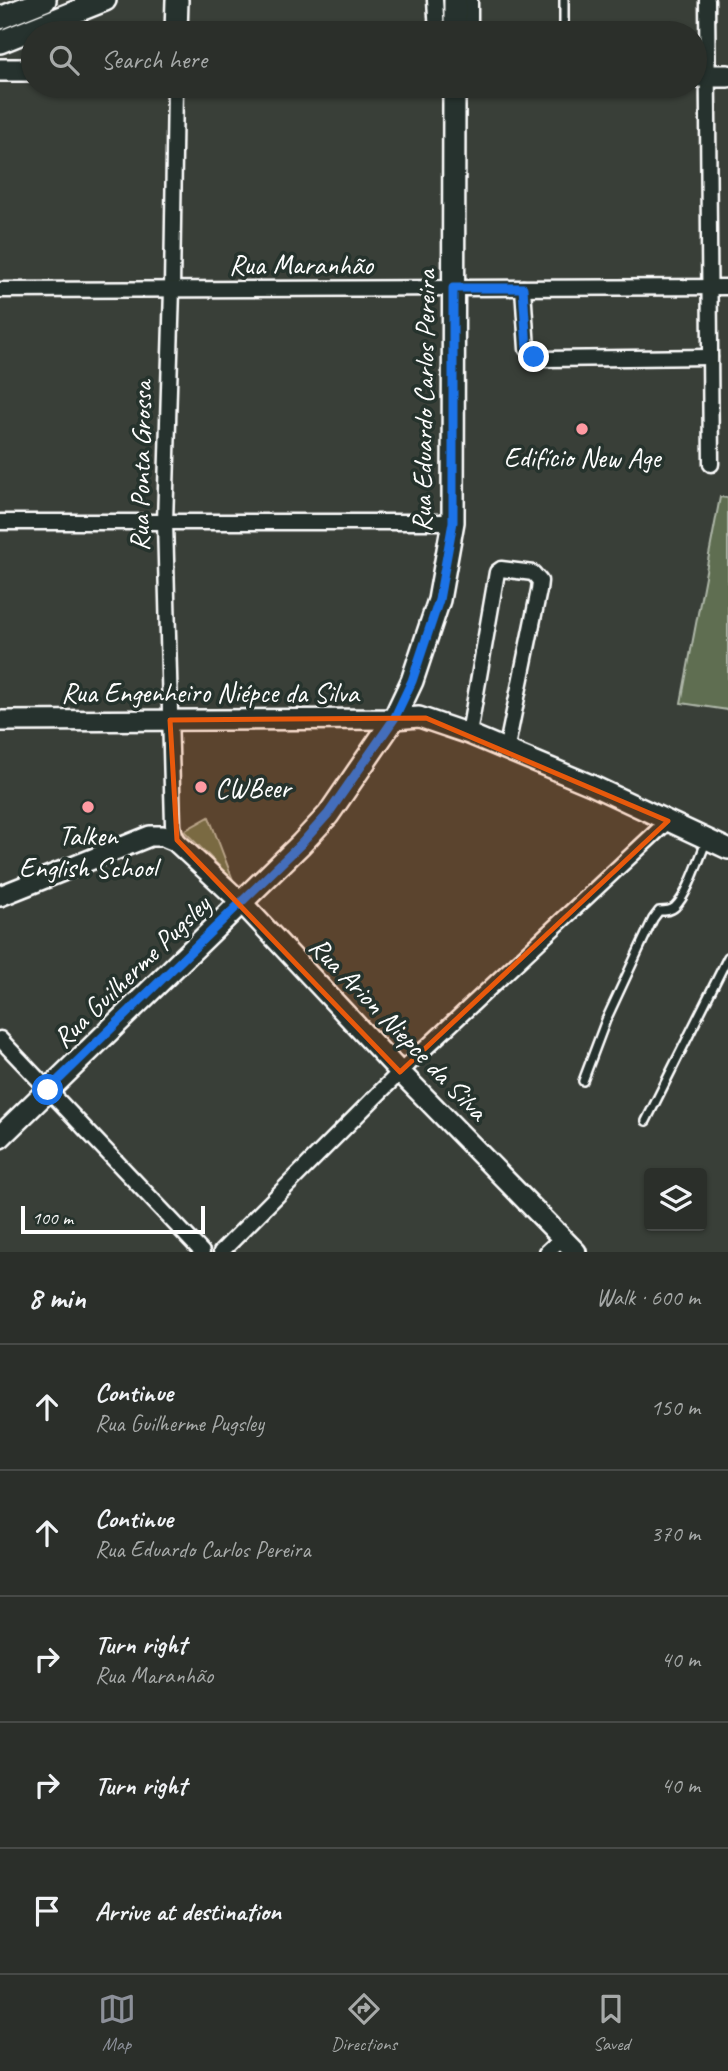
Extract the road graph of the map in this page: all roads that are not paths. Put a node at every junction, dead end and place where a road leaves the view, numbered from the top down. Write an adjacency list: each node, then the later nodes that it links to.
1 (46, 0): 9 (main road)
2 (105, 0): 10 (main road)
3 (177, 0): 11 (main road)
4 (435, 0): 12 (street)
5 (455, 0): 13 (main road)
6 (470, 0): 14 (street)
7 (564, 0): 15 (lane)
8 (707, 0): 20 (street)
9 (0, 18)
10 (52, 21)
11 (176, 21)
12 (436, 21)
13 (455, 21)
14 (470, 21)
15 (564, 21)
16 (21, 34): 17 (main road)
17 (0, 42)
18 (0, 69): 19 (main road)
19 (21, 70)
20 (711, 76): 23 (street)
21 (175, 98): 27 (street, Rua Ponta Grossa)
22 (454, 98): 25 (main road, Rua Eduardo Carlos Pereira)
23 (708, 287): 24 (street, Rua Maranhão); 26 (street, Rua Maranhão); 29 (street)
24 (728, 287)
25 (453, 288): 26 (street, Rua Maranhão); 27 (street, Rua Maranhão); 33 (main road, Rua Eduardo Carlos Pereira)
26 (523, 288): 29 (street)
27 (172, 289): 28 (street, Rua Maranhão); 32 (street, Rua Ponta Grossa)
28 (0, 290)
29 (710, 357): 30 (street)
30 (711, 464)
31 (0, 522): 32 (street)
32 (164, 522): 33 (street); 35 (street, Rua Ponta Grossa)
33 (453, 522): 34 (main road, Rua Eduardo Carlos Pereira)
34 (394, 719): 35 (street, Rua Engenheiro Niépce da Silva); 37 (street, Rua Engenheiro Niépce da Silva); 44 (main road, Rua Eduardo Carlos Pereira)
35 (170, 720): 36 (street, Rua Engenheiro Niépce da Silva); 41 (street, Rua Ponta Grossa)
36 (0, 721)
37 (469, 734): 38 (street, Rua Engenheiro Niépce da Silva); 38 (street)
38 (506, 751): 39 (street, Rua Engenheiro Niépce da Silva)
39 (668, 821): 40 (street, Rua Engenheiro Niépce da Silva); 47 (street)
40 (707, 839): 42 (street, Rua Engenheiro Niépce da Silva); 48 (lane)
41 (180, 845): 43 (street); 44 (street, Rua Arion Niepce da Silva)
42 (728, 849)
43 (0, 896)
44 (242, 903): 47 (street, Rua Arion Niepce da Silva); 49 (main road, Rua Guilherme Pugsley)
45 (728, 957): 50 (lane)
46 (0, 1039): 49 (street)
47 (400, 1072): 52 (street, Rua Arion Niepce da Silva); 54 (street)
48 (583, 1081)
49 (48, 1090): 51 (main road, Rua Guilherme Pugsley); 53 (street)
50 (646, 1121)
51 (0, 1137)
52 (562, 1237): 55 (street); 56 (street, Rua Arion Niepce da Silva)
53 (202, 1252)
54 (220, 1252)
55 (547, 1252)
56 (576, 1252)

